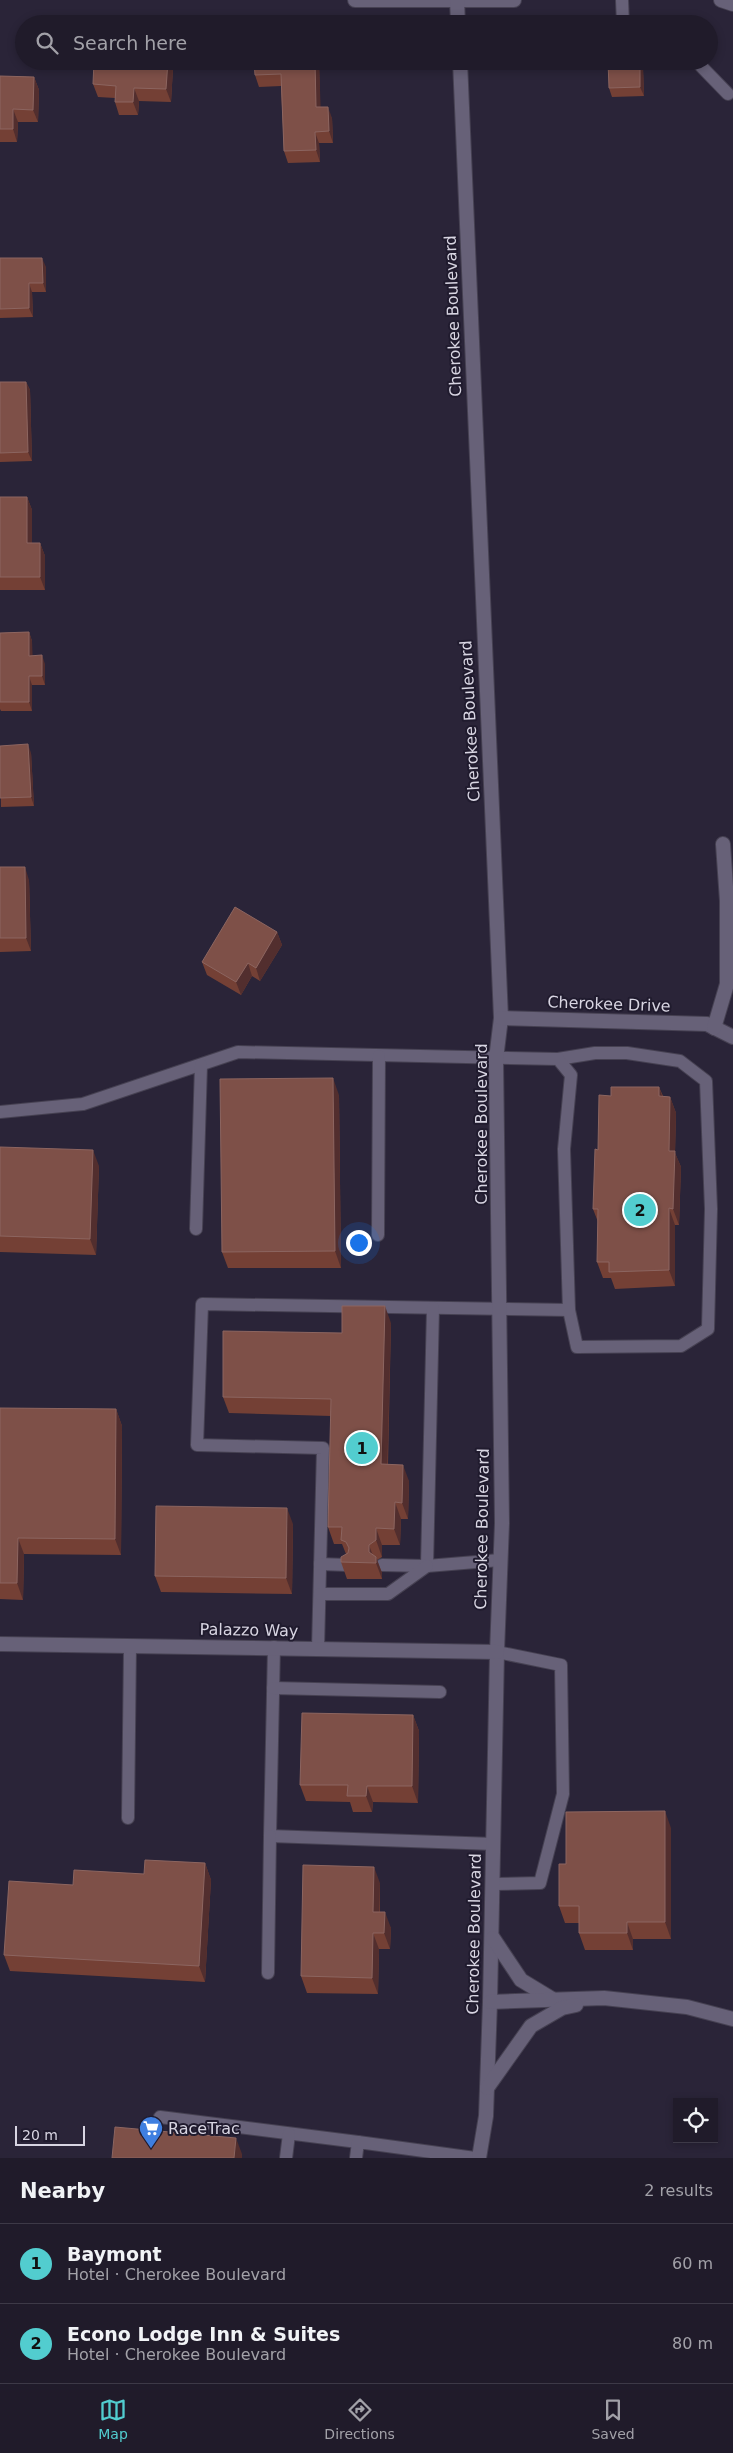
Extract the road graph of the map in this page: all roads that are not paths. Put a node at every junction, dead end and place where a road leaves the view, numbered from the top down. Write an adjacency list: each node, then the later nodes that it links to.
1 (354, 0): 5 (street)
2 (514, 0): 5 (street)
3 (622, 0): 8 (lane)
4 (721, 0): 6 (street)
5 (457, 1): 7 (street)
6 (733, 4)
7 (458, 15)
8 (623, 15)
9 (460, 70): 13 (street, Cherokee Boulevard)
10 (705, 70): 11 (lane)
11 (728, 94)
12 (723, 844): 14 (street)
13 (501, 1018): 14 (street, Cherokee Drive); 17 (street, Cherokee Boulevard)
14 (714, 1028): 15 (street, Cherokee Drive)
15 (733, 1037)
16 (379, 1056): 17 (lane); 19 (lane); 22 (lane)
17 (496, 1059): 18 (lane); 24 (street, Cherokee Boulevard)
18 (558, 1059): 25 (lane); 25 (lane)
19 (201, 1065): 20 (lane); 21 (lane)
20 (0, 1112)
21 (196, 1229)
22 (378, 1235)
23 (433, 1308): 24 (lane); 27 (lane); 30 (lane)
24 (499, 1309): 25 (lane); 26 (street, Cherokee Boulevard)
25 (569, 1310)
26 (500, 1560): 30 (lane); 36 (street, Cherokee Boulevard)
27 (320, 1564): 28 (lane); 31 (lane)
28 (347, 1565)
29 (382, 1565): 30 (lane)
30 (427, 1566): 31 (lane)
31 (320, 1594): 35 (lane)
32 (0, 1644): 33 (street, Palazzo Way)
33 (130, 1646): 34 (street, Palazzo Way); 39 (lane)
34 (274, 1648): 35 (street, Palazzo Way); 37 (lane)
35 (318, 1649): 36 (street, Palazzo Way)
36 (497, 1652): 41 (street, Cherokee Boulevard); 42 (lane)
37 (273, 1688): 38 (lane); 40 (lane)
38 (440, 1692)
39 (128, 1818)
40 (270, 1836): 41 (lane); 44 (lane)
41 (494, 1844): 42 (street, Cherokee Boulevard)
42 (493, 1884): 43 (street, Cherokee Boulevard)
43 (493, 1937): 46 (street); 47 (street, Cherokee Boulevard)
44 (268, 1973)
45 (604, 1998): 46 (street); 48 (street); 49 (street)
46 (555, 2000): 47 (street)
47 (490, 2002): 49 (street, Cherokee Boulevard)
48 (733, 2018)
49 (487, 2089): 56 (street, Cherokee Boulevard)
50 (160, 2117): 51 (lane)
51 (289, 2134): 52 (lane); 53 (lane)
52 (358, 2142): 54 (lane); 55 (lane)
53 (286, 2158)
54 (356, 2158)
55 (475, 2158)
56 (479, 2158)

